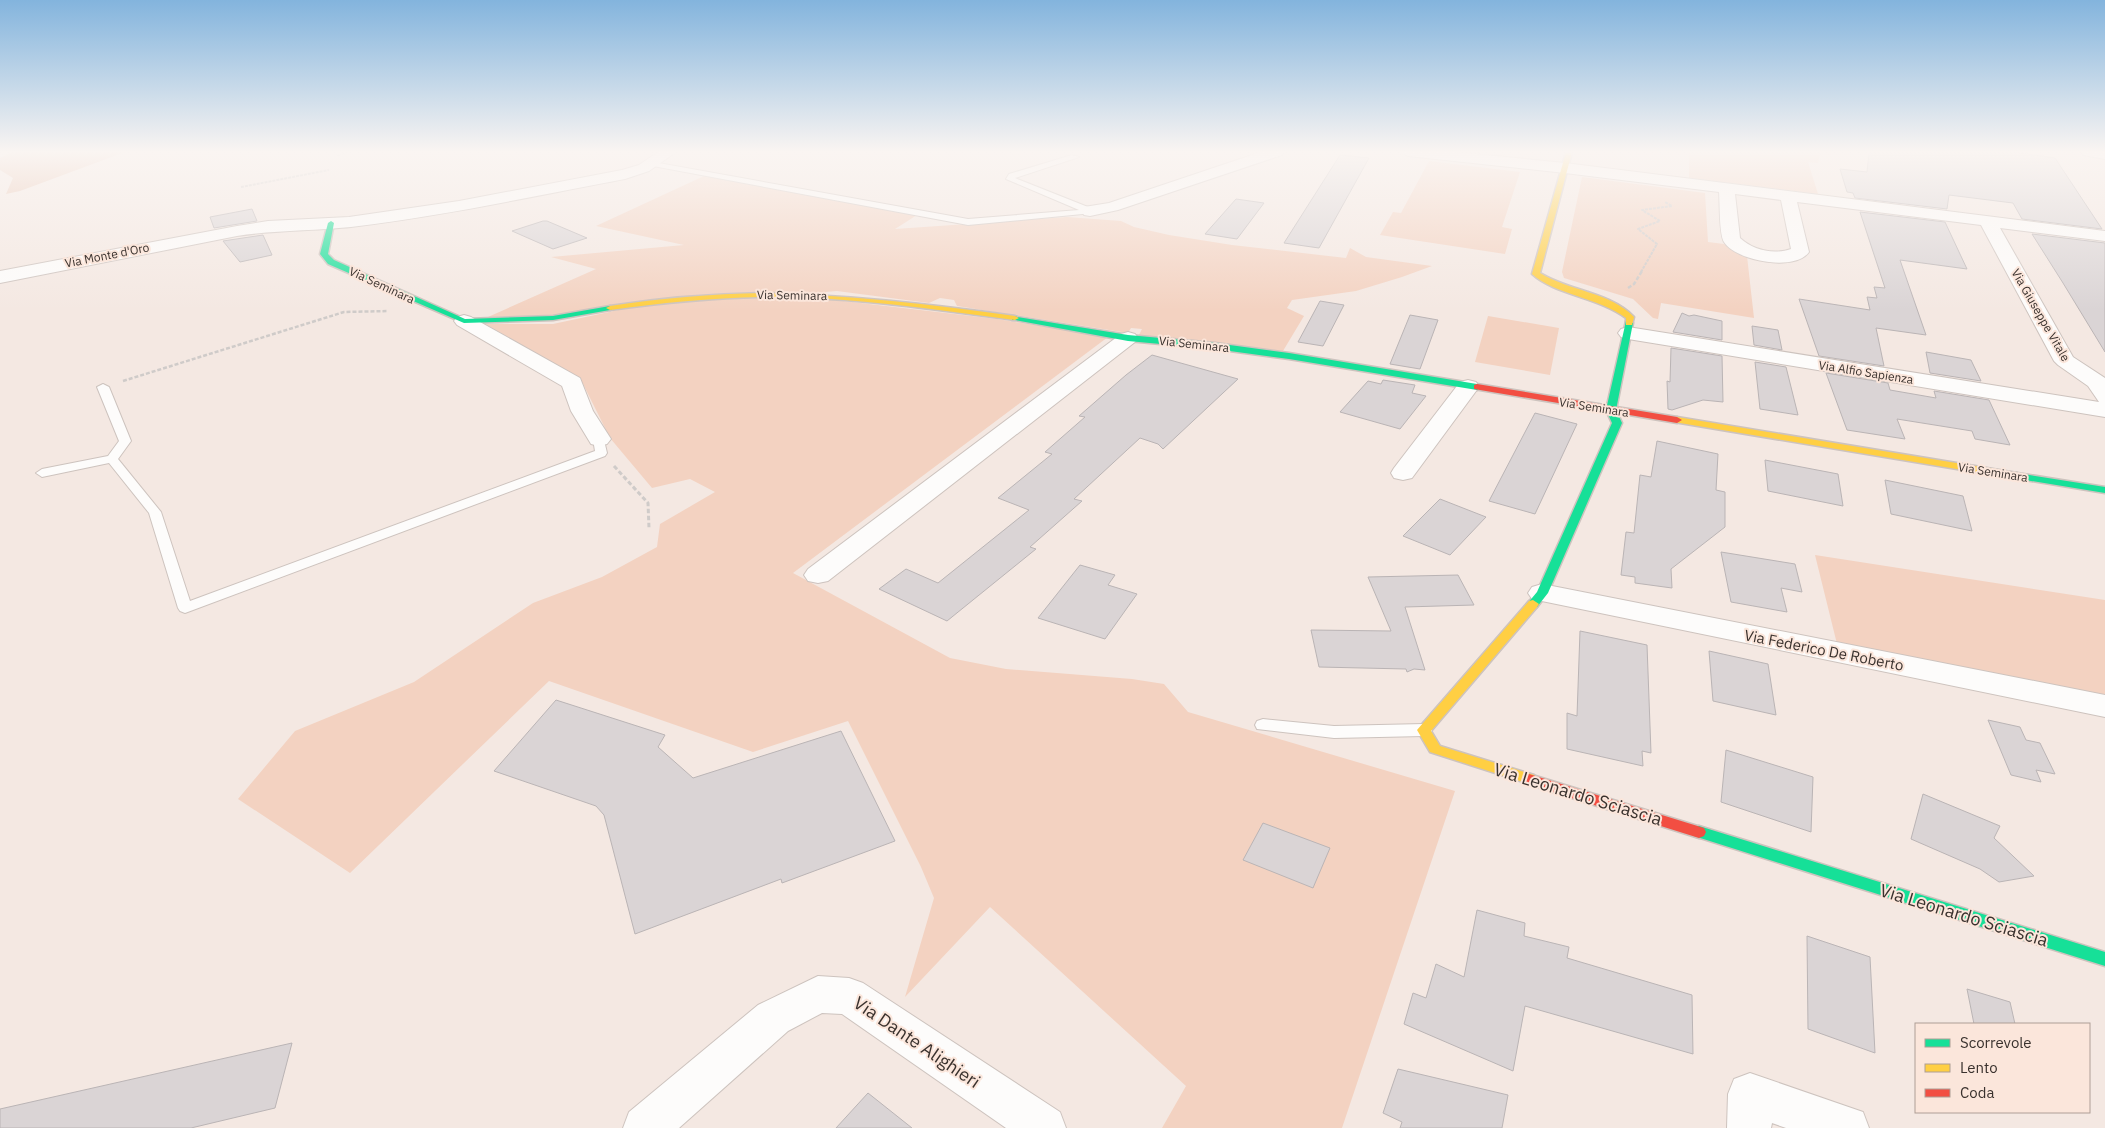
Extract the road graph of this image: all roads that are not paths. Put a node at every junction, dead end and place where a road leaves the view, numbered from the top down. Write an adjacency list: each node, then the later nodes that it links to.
1 (466, 205): 11 (street, Via Monte d'Oro)
2 (874, 205): 9 (lane)
3 (1074, 205): 9 (lane)
4 (1119, 205): 9 (street)
5 (1555, 205): 15 (street)
6 (1729, 205): 7 (street)
7 (1790, 205)
8 (1854, 205): 10 (street)
9 (1090, 211)
10 (1988, 222): 12 (street); 19 (street, Via Giuseppe Vitale)
11 (331, 223): 13 (street, Via Monte d'Oro); 14 (street, Via Seminara)
12 (2105, 236)
13 (0, 277)
14 (464, 321): 16 (street, Via Seminara); 22 (street)
15 (1628, 333): 20 (street); 21 (street, Via Alfio Sapienza)
16 (1128, 338): 17 (street, Via Seminara); 27 (street)
17 (1468, 386): 20 (street, Via Seminara); 25 (street)
18 (103, 387): 23 (lane)
19 (2105, 397)
20 (1611, 410): 26 (street, Via Seminara); 28 (street)
21 (2105, 410)
22 (600, 446): 23 (lane)
23 (112, 459): 24 (lane)
24 (42, 473)
25 (1403, 473)
26 (2105, 490)
27 (818, 575)
28 (1542, 593): 29 (street, Via Federico De Roberto); 31 (street)
29 (2105, 706)
30 (1263, 725): 31 (lane)
31 (1424, 730): 32 (street, Via Leonardo Sciascia)
32 (2105, 960)
33 (1750, 1111): 36 (street)
34 (645, 1128): 35 (street, Via Dante Alighieri)
35 (1044, 1128)
36 (1847, 1128)

